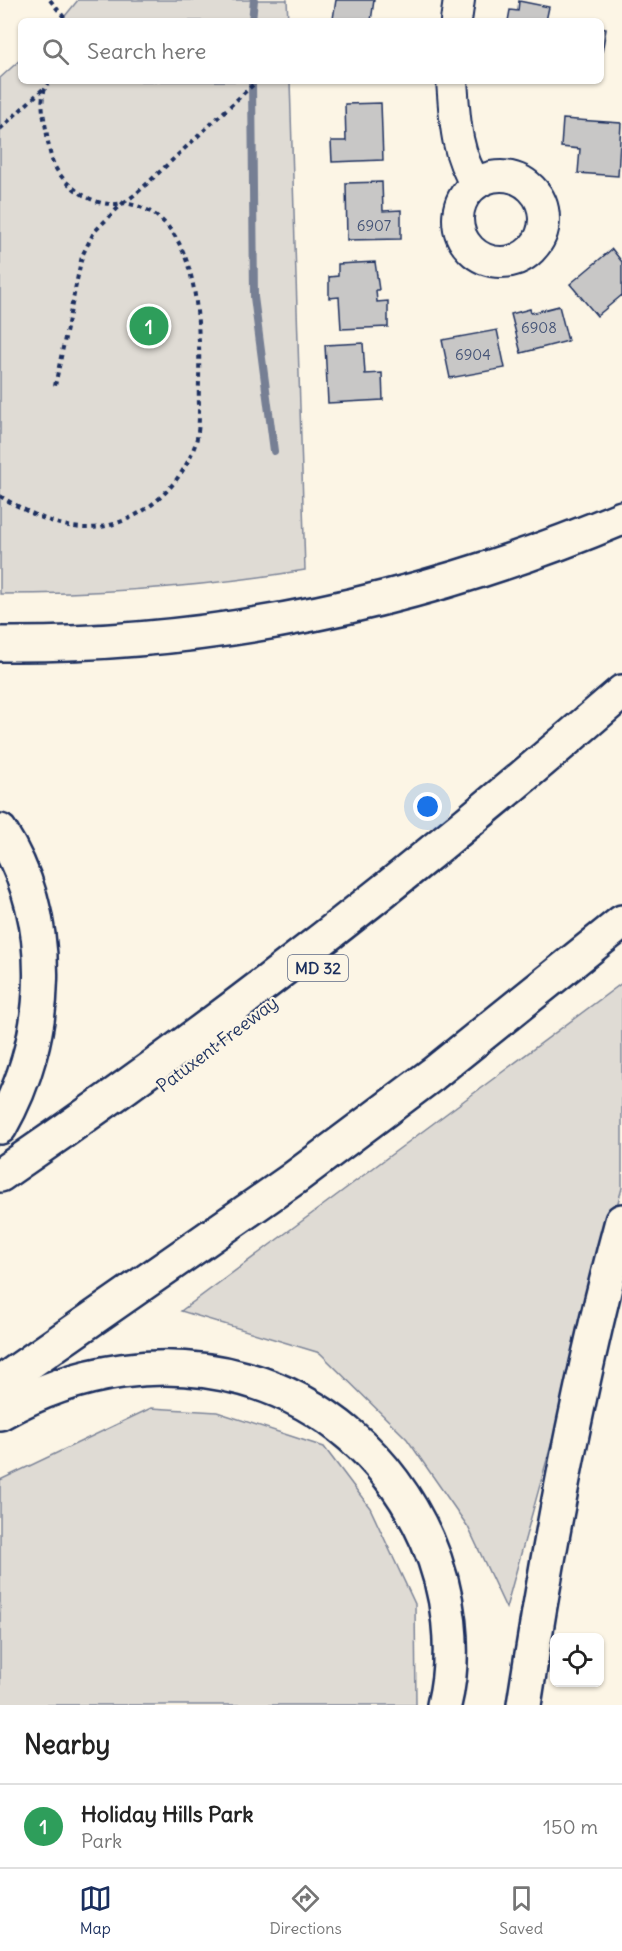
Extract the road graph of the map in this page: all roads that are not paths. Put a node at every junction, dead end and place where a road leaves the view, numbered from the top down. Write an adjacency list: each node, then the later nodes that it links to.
1 (459, 0): 2 (street)
2 (456, 18)
3 (452, 84): 4 (street)
4 (476, 184)
5 (622, 518): 6 (highway)
6 (0, 644)
7 (622, 692): 12 (highway)
8 (622, 720): 13 (highway, Patuxent Freeway / MD 32)
9 (0, 831): 11 (highway)
10 (622, 922): 15 (highway)
11 (0, 1127)
12 (0, 1175)
13 (0, 1198)
14 (622, 1221): 18 (highway)
15 (0, 1383)
16 (0, 1413): 17 (highway)
17 (444, 1705)
18 (524, 1705)

